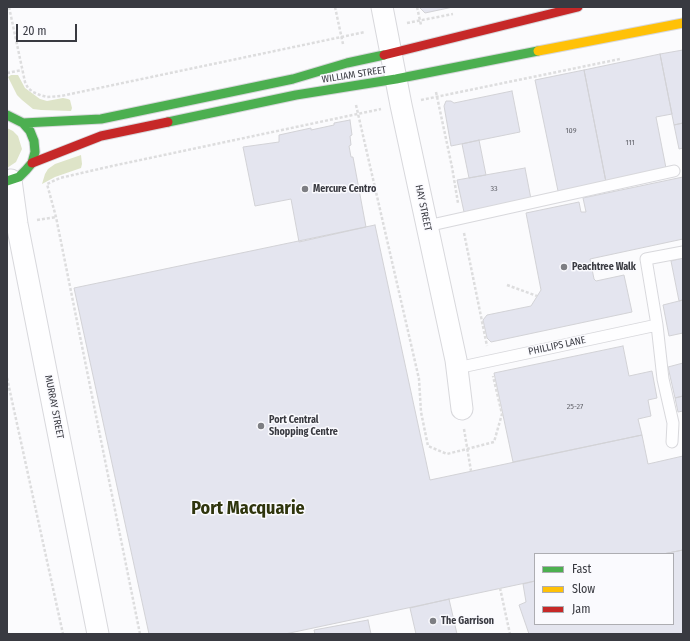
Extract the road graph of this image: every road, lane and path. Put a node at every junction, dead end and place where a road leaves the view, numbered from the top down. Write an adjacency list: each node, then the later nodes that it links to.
1 (9, 7): 14 (path)
2 (335, 7): 10 (path)
3 (382, 7): 12 (street, HAY STREET)
4 (417, 7): 8 (path)
5 (578, 7): 12 (street, WILLIAM STREET)
6 (681, 12): 9 (street)
7 (683, 23): 9 (street, WILLIAM STREET)
8 (404, 24)
9 (667, 27): 16 (street, WILLIAM STREET)
10 (340, 30)
11 (365, 32): 14 (path)
12 (391, 54): 16 (street, HAY STREET); 19 (street, WILLIAM STREET)
13 (622, 58): 17 (path)
14 (22, 70): 15 (path)
15 (7, 73)
16 (396, 79): 20 (street, WILLIAM STREET); 25 (street, HAY STREET)
17 (414, 102)
18 (380, 109): 23 (path)
19 (12, 114): 20 (street, WILLIAM STREET)
20 (32, 163): 22 (street, WILLIAM STREET)
21 (674, 171): 25 (lane)
22 (9, 181): 38 (street, MURRAY STREET)
23 (56, 216): 24 (path); 39 (path)
24 (37, 220)
25 (427, 226): 30 (street, HAY STREET)
26 (683, 252): 29 (lane)
27 (507, 285): 28 (path)
28 (537, 296)
29 (657, 325): 30 (lane, PHILLIPS LANE); 33 (lane)
30 (457, 368): 32 (street, HAY STREET)
31 (7, 378): 37 (path)
32 (462, 408)
33 (672, 442)
34 (466, 444): 35 (path)
35 (471, 471)
36 (500, 588): 40 (path)
37 (62, 634)
38 (98, 634)
39 (140, 634)
40 (510, 634)

